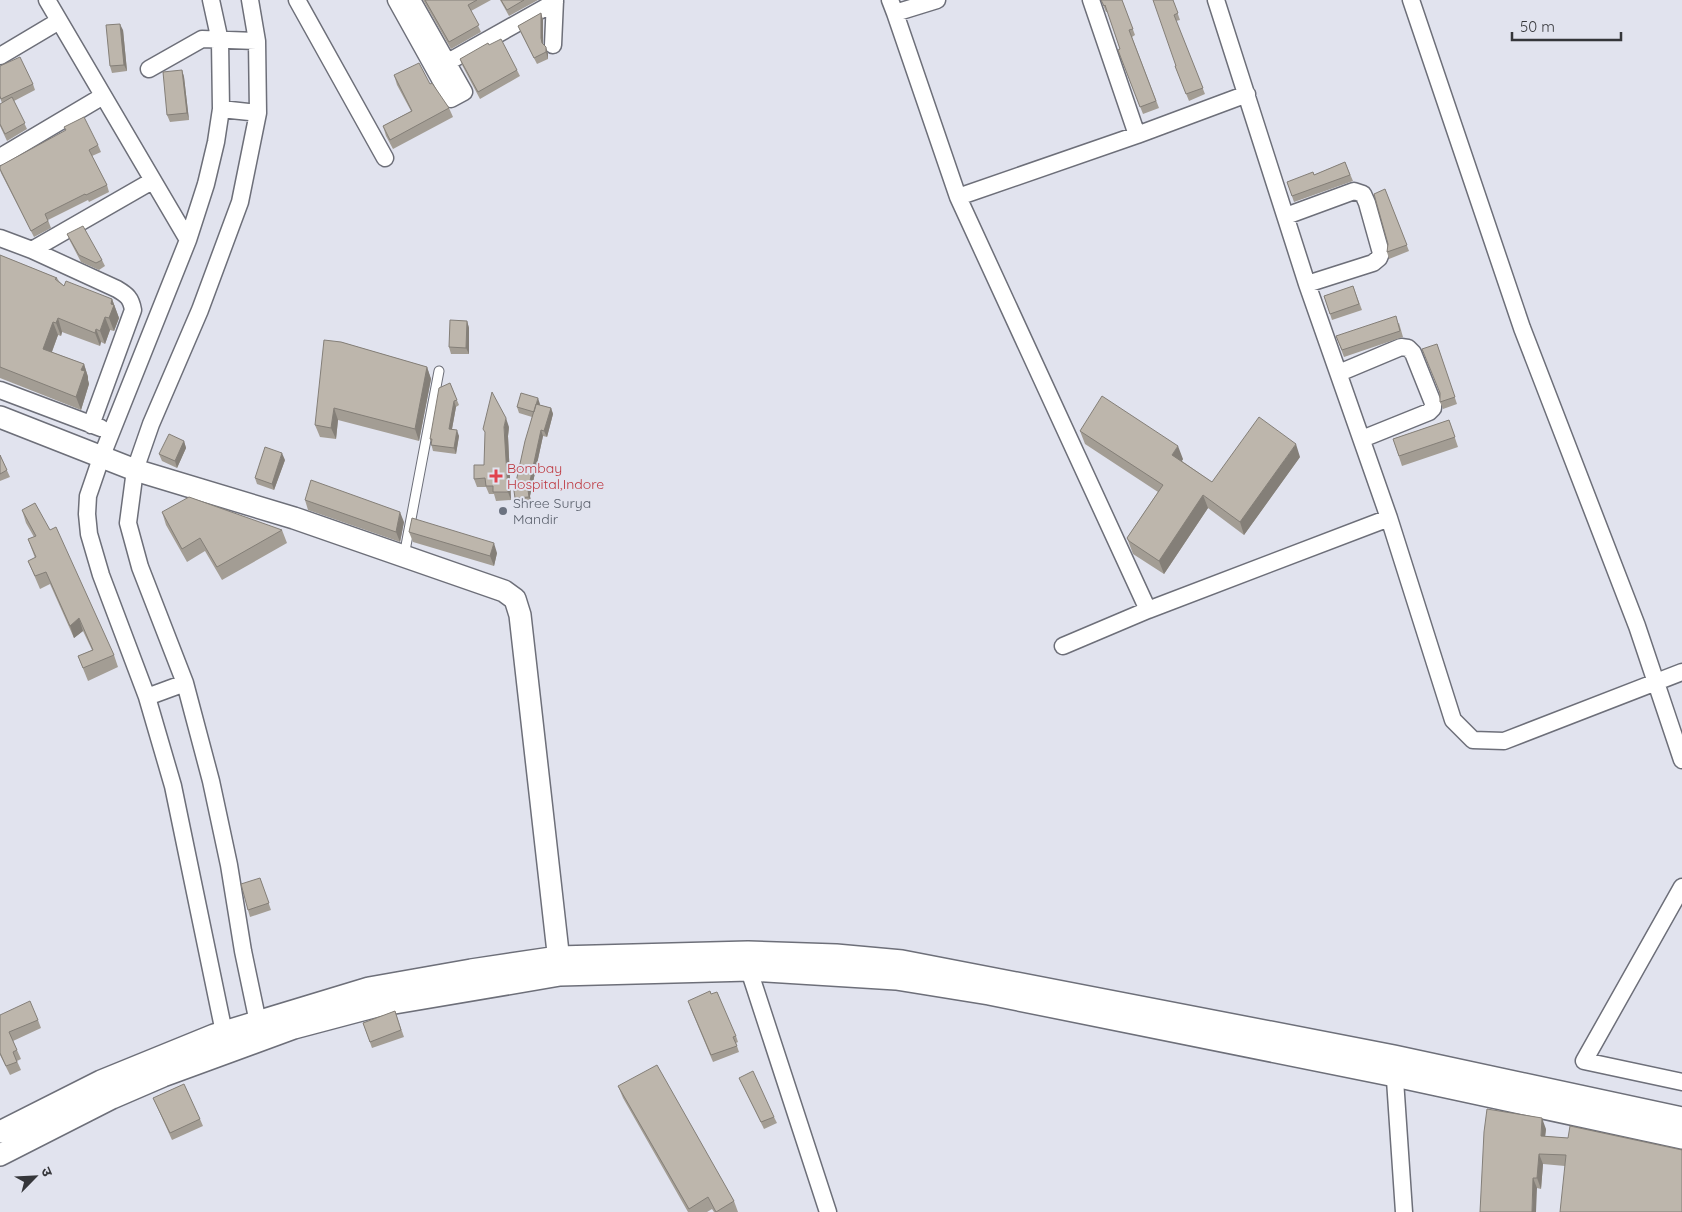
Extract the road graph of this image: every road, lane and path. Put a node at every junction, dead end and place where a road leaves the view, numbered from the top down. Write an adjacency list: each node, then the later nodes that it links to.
1 (47, 0): 13 (street)
2 (212, 0): 14 (street)
3 (250, 0): 15 (street)
4 (297, 0): 26 (street)
5 (396, 0): 18 (street)
6 (412, 0): 18 (street)
7 (937, 0): 12 (street)
8 (1091, 0): 24 (street)
9 (1216, 0): 20 (street)
10 (1411, 0): 48 (street)
11 (555, 1): 16 (street); 18 (street)
12 (892, 7): 28 (street)
13 (59, 21): 17 (street); 21 (street)
14 (220, 41): 15 (street); 19 (street); 22 (street)
15 (257, 41): 23 (street)
16 (553, 45)
17 (0, 56)
18 (448, 62)
19 (149, 69)
20 (1247, 94): 24 (street); 29 (street)
21 (103, 96): 25 (street); 27 (street)
22 (221, 109): 23 (street); 31 (street)
23 (258, 113): 42 (street)
24 (1137, 135): 28 (street)
25 (0, 157)
26 (385, 158)
27 (152, 181): 31 (street); 32 (street)
28 (958, 197): 45 (street)
29 (1286, 216): 33 (street); 33 (street)
30 (0, 238): 32 (street)
31 (188, 240): 39 (street)
32 (32, 250): 38 (street)
33 (1308, 284): 35 (street)
34 (439, 371): 44 (lane)
35 (1339, 373): 40 (street); 40 (street)
36 (0, 390): 38 (street)
37 (0, 417): 41 (street)
38 (91, 425): 39 (street)
39 (110, 432): 41 (street)
40 (1362, 439): 43 (street)
41 (101, 458): 42 (street); 50 (street)
42 (135, 470): 44 (street); 49 (street)
43 (1389, 518): 45 (street); 48 (street)
44 (404, 556): 54 (street)
45 (1148, 610): 46 (street)
46 (1063, 646)
47 (1682, 672): 48 (street)
48 (1656, 682): 51 (street)
49 (185, 683): 50 (street); 55 (street)
50 (147, 697): 56 (street)
51 (1682, 760)
52 (1682, 887): 59 (street)
53 (748, 961): 54 (street); 58 (street); 64 (street)
54 (559, 966): 55 (street)
55 (260, 1031): 56 (street); 57 (street)
56 (223, 1032): 57 (street); 61 (street)
57 (229, 1053): 63 (street)
58 (1394, 1066): 60 (street); 62 (street); 65 (street)
59 (1682, 1082)
60 (1682, 1118)
61 (0, 1132)
62 (1682, 1138)
63 (0, 1155)
64 (828, 1212)
65 (1404, 1212)

